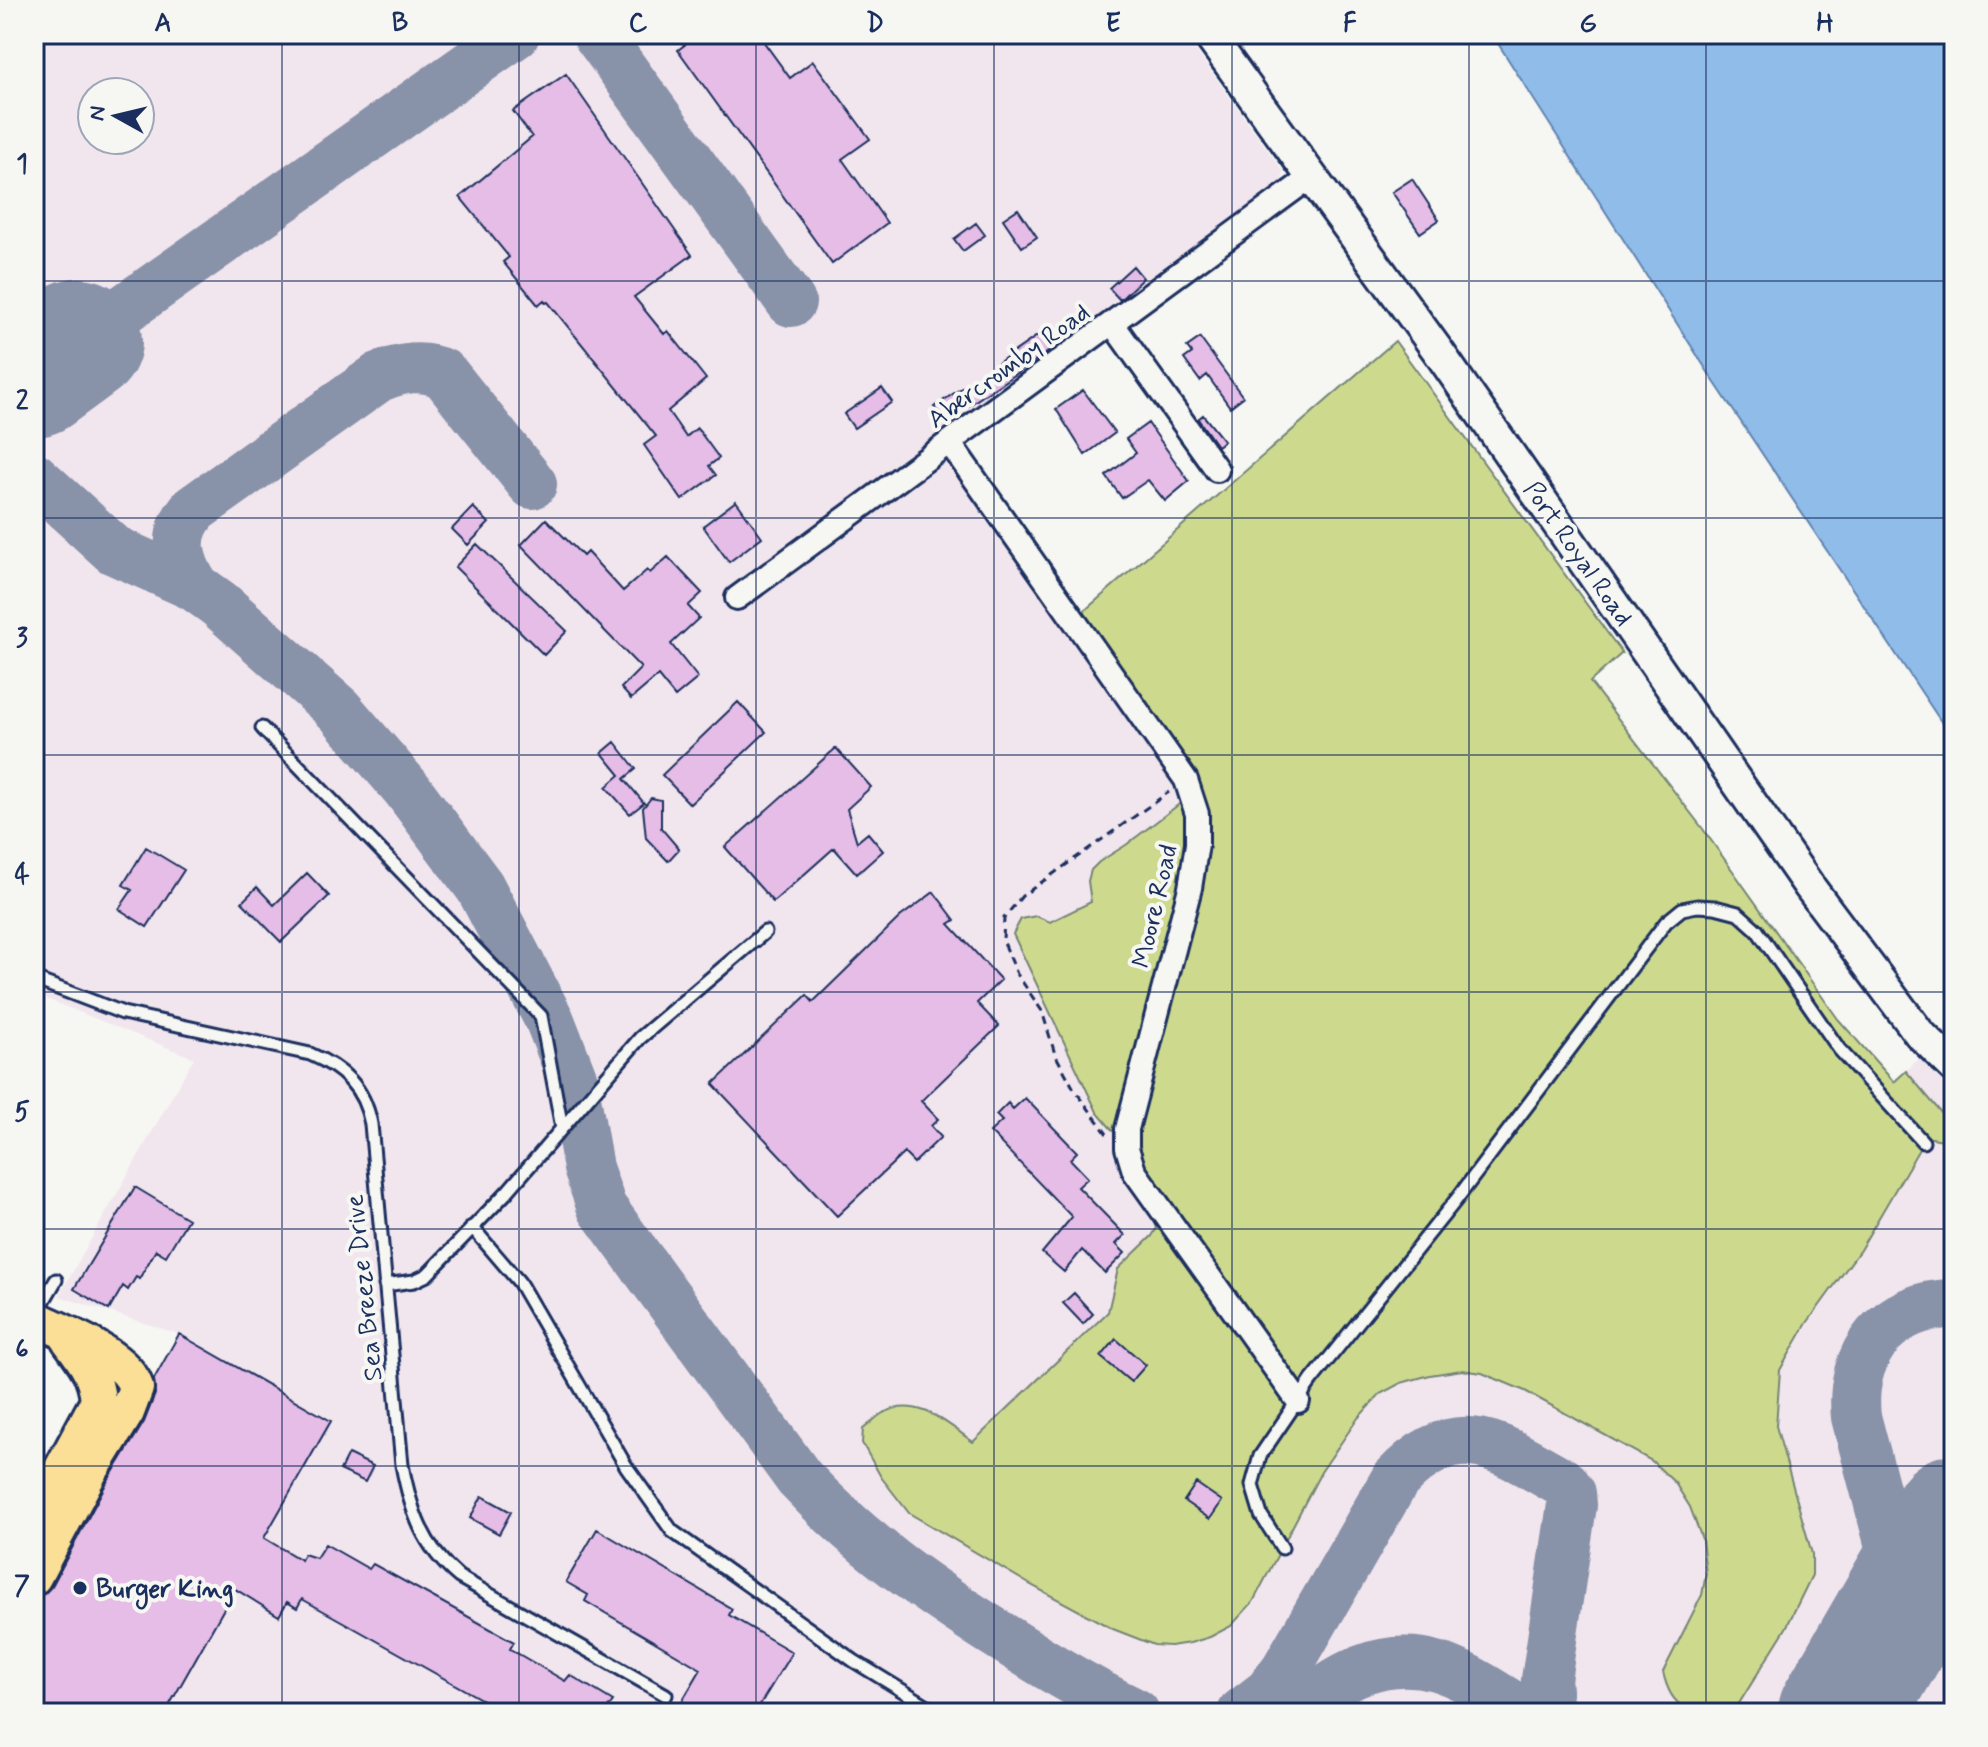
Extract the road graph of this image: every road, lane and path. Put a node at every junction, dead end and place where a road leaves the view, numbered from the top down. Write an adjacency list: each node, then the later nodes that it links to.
1 (1208, 34): 2 (main road, Port Royal Road)
2 (1312, 176): 3 (street, Abercromby Road); 11 (main road, Port Royal Road)
3 (1112, 323): 4 (street, Abercromby Road); 5 (street)
4 (949, 442): 6 (street, Abercromby Road); 8 (street, Moore Road)
5 (1217, 470)
6 (737, 598)
7 (262, 728): 12 (lane)
8 (1186, 780): 13 (path); 19 (street, Moore Road)
9 (765, 932): 12 (lane)
10 (34, 979): 17 (lane, Sea Breeze Drive)
11 (1954, 1067)
12 (562, 1128): 15 (lane)
13 (1108, 1135)
14 (1923, 1142): 19 (lane)
15 (472, 1227): 17 (lane); 24 (lane)
16 (56, 1280): 18 (lane)
17 (385, 1285): 23 (lane, Sea Breeze Drive)
18 (43, 1322): 20 (main road); 22 (main road)
19 (1298, 1401): 21 (lane)
20 (37, 1509)
21 (1282, 1548)
22 (34, 1577)
23 (666, 1695)
24 (939, 1713)

